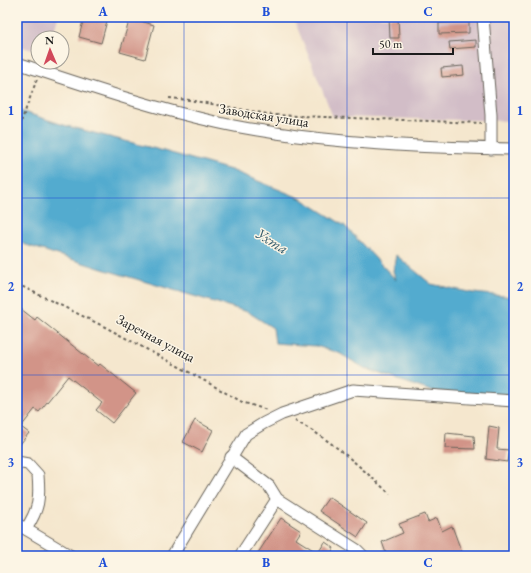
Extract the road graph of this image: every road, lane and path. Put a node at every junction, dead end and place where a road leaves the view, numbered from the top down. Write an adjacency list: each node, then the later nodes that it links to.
1 (483, 17): 7 (street)
2 (17, 63): 7 (street, Заводская улица)
3 (34, 85): 6 (path)
4 (167, 98): 5 (path)
5 (480, 123)
6 (17, 133)
7 (490, 149): 8 (street, Заводская улица)
8 (514, 150)
9 (17, 284): 11 (path, Заречная улица)
10 (514, 401): 11 (street)
11 (282, 414): 12 (street); 14 (path, Заречная улица)
12 (232, 457): 15 (street); 18 (street)
13 (17, 462): 16 (street)
14 (390, 494)
15 (277, 499): 19 (street); 20 (street)
16 (21, 526): 17 (street)
17 (71, 556)
18 (172, 556)
19 (240, 556)
20 (363, 556)

